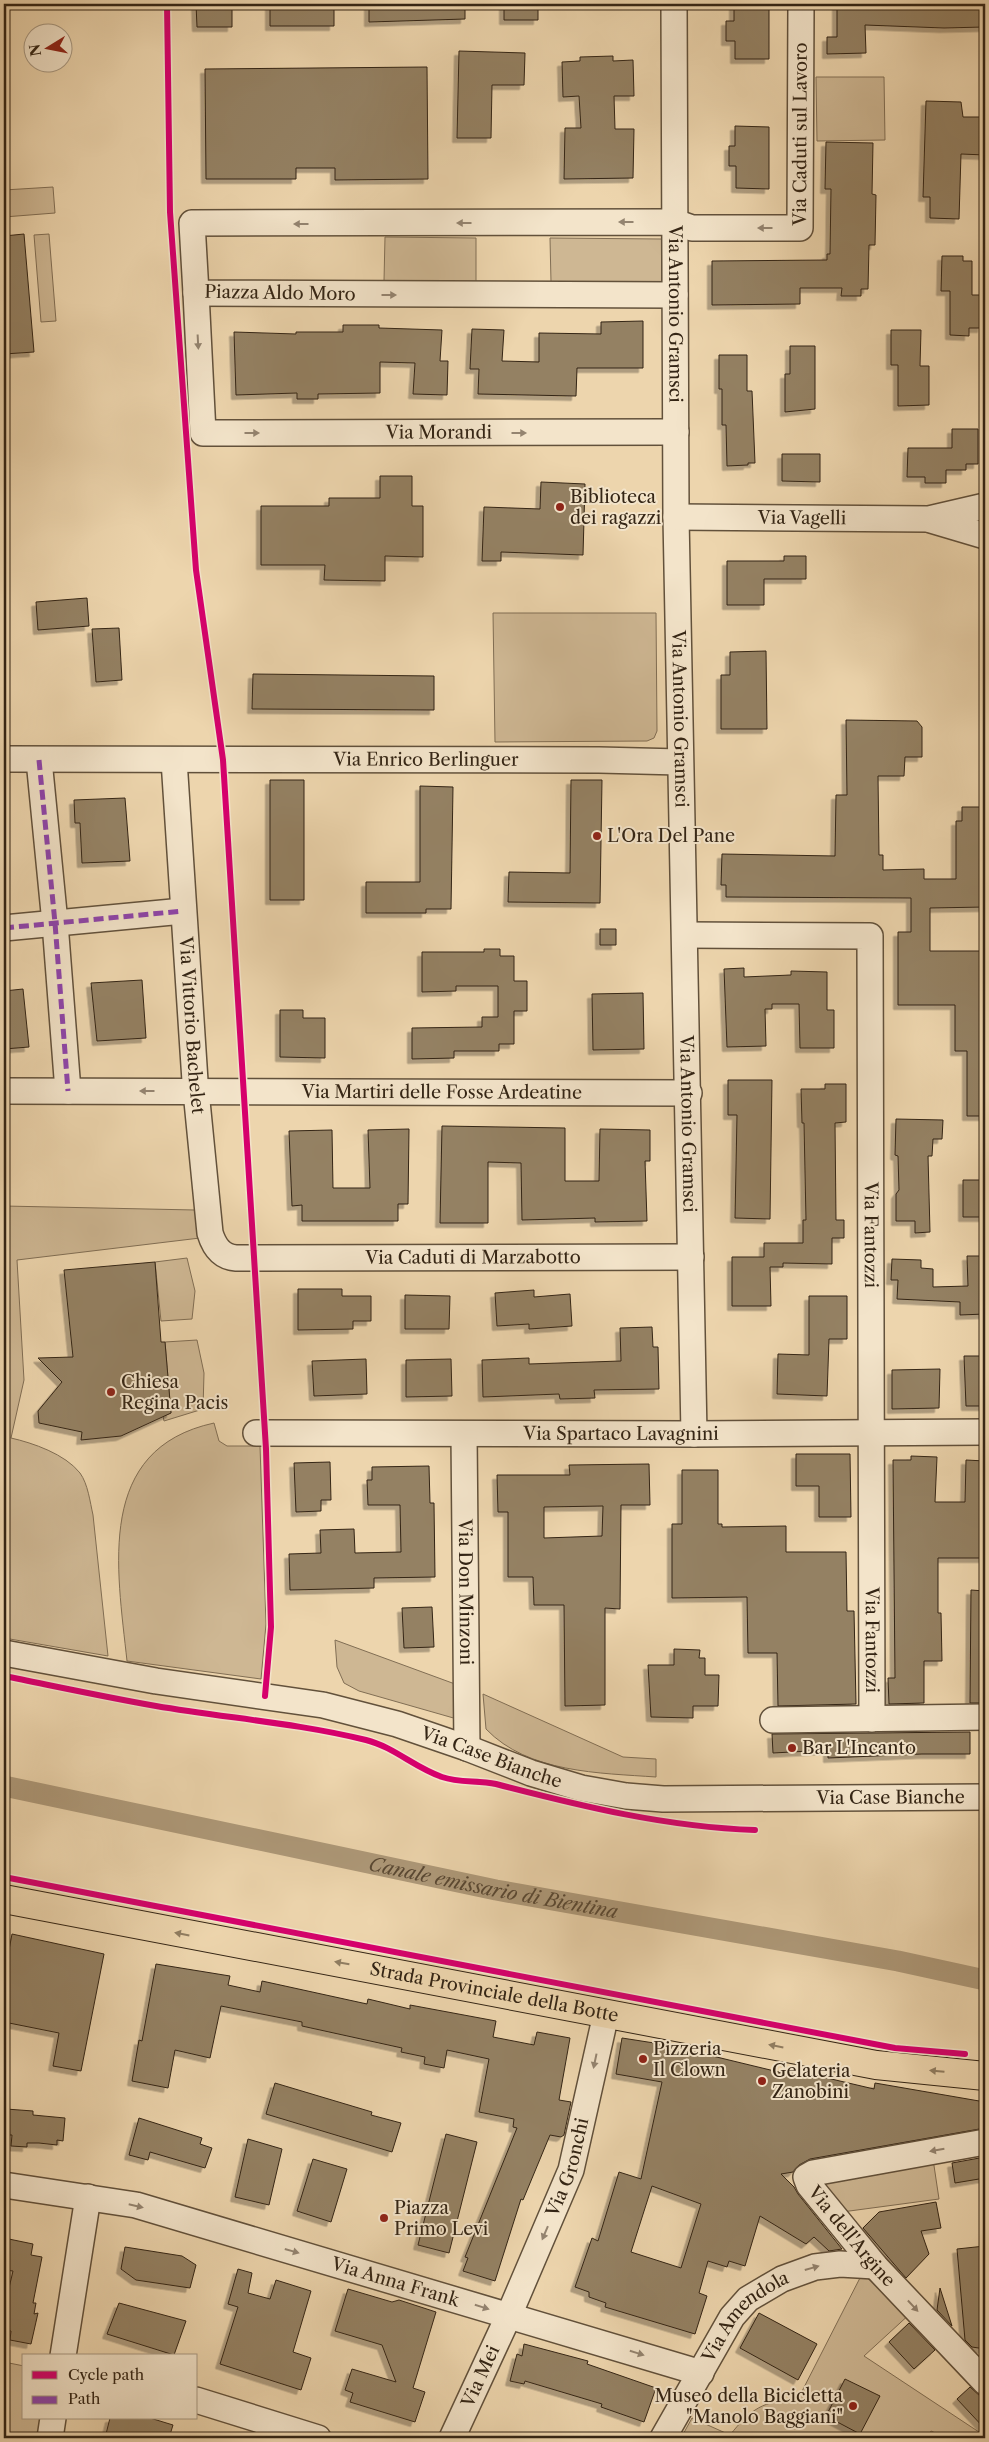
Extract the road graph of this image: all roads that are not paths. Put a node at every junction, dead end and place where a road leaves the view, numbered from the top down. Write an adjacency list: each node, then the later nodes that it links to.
1 (674, 4): 3 (street, Via Antonio Gramsci)
2 (801, 4): 3 (street, Via Caduti sul Lavoro, one-way to 3)
3 (675, 222): 4 (street, Piazza Aldo Moro, one-way to 4); 5 (street, Via Antonio Gramsci)
4 (196, 293): 5 (street, Piazza Aldo Moro, one-way to 5); 6 (street, Via Morandi, one-way to 6)
5 (675, 295): 6 (street, Via Antonio Gramsci)
6 (676, 432): 8 (street, Via Antonio Gramsci)
7 (985, 506): 9 (street, Via Vagelli)
8 (676, 517): 9 (street, Via Vagelli); 14 (street, Via Antonio Gramsci)
9 (929, 519): 10 (street, Via Vagelli)
10 (981, 539)
11 (4, 759): 12 (street, Via Enrico Berlinguer)
12 (51, 760): 13 (street, Via Enrico Berlinguer); 16 (street)
13 (174, 760): 14 (street, Via Enrico Berlinguer); 15 (street, Via Vittorio Bachelet)
14 (680, 762): 18 (street, Via Antonio Gramsci)
15 (184, 911): 16 (street); 21 (street, Via Vittorio Bachelet)
16 (55, 923): 17 (street); 20 (street)
17 (4, 928)
18 (684, 934): 22 (street, Via Antonio Gramsci); 27 (street, Via Fantozzi)
19 (4, 1091): 20 (street, Via Martiri delle Fosse Ardeatine)
20 (68, 1091): 21 (street, Via Martiri delle Fosse Ardeatine, one-way to 20)
21 (196, 1092): 22 (street, Via Martiri delle Fosse Ardeatine); 24 (street, Via Vittorio Bachelet)
22 (688, 1094): 23 (street, Via Antonio Gramsci)
23 (691, 1257): 24 (street, Via Caduti di Marzabotto); 29 (street, Via Antonio Gramsci)
24 (254, 1258)
25 (985, 1432): 27 (street, Via Spartaco Lavagnini)
26 (256, 1433): 28 (street, Via Spartaco Lavagnini)
27 (870, 1433): 29 (street, Via Spartaco Lavagnini); 32 (street, Via Fantozzi)
28 (464, 1434): 29 (street, Via Spartaco Lavagnini); 34 (street, Via Don Minzoni)
29 (694, 1434)
30 (4, 1653): 34 (street, Via Case Bianche)
31 (985, 1717): 32 (street)
32 (872, 1719): 33 (street)
33 (773, 1720)
34 (467, 1748): 35 (street, Via Case Bianche)
35 (985, 1797)
36 (4, 1899): 37 (main road, Strada Provinciale della Botte, one-way to 36)
37 (606, 2014): 38 (main road, Strada Provinciale della Botte, one-way to 37); 43 (street, Via Gronchi, one-way to 43)
38 (985, 2076)
39 (985, 2142): 42 (street, Via dell'Argine, one-way to 42)
40 (4, 2185): 41 (street, Via Anna Frank)
41 (88, 2197): 43 (street, Via Anna Frank, one-way to 43); 44 (street)
42 (875, 2266): 45 (street, Via Amendola, one-way to 42); 46 (street, Via dell'Argine, one-way to 46)
43 (509, 2315): 45 (street, Via Anna Frank, one-way to 45); 51 (street, Via Mei)
44 (63, 2354)
45 (701, 2373): 52 (street, Via Amendola)
46 (985, 2382)
47 (198, 2401): 50 (street)
48 (53, 2420): 49 (street)
49 (50, 2438)
50 (318, 2438)
51 (452, 2438)
52 (663, 2438)

